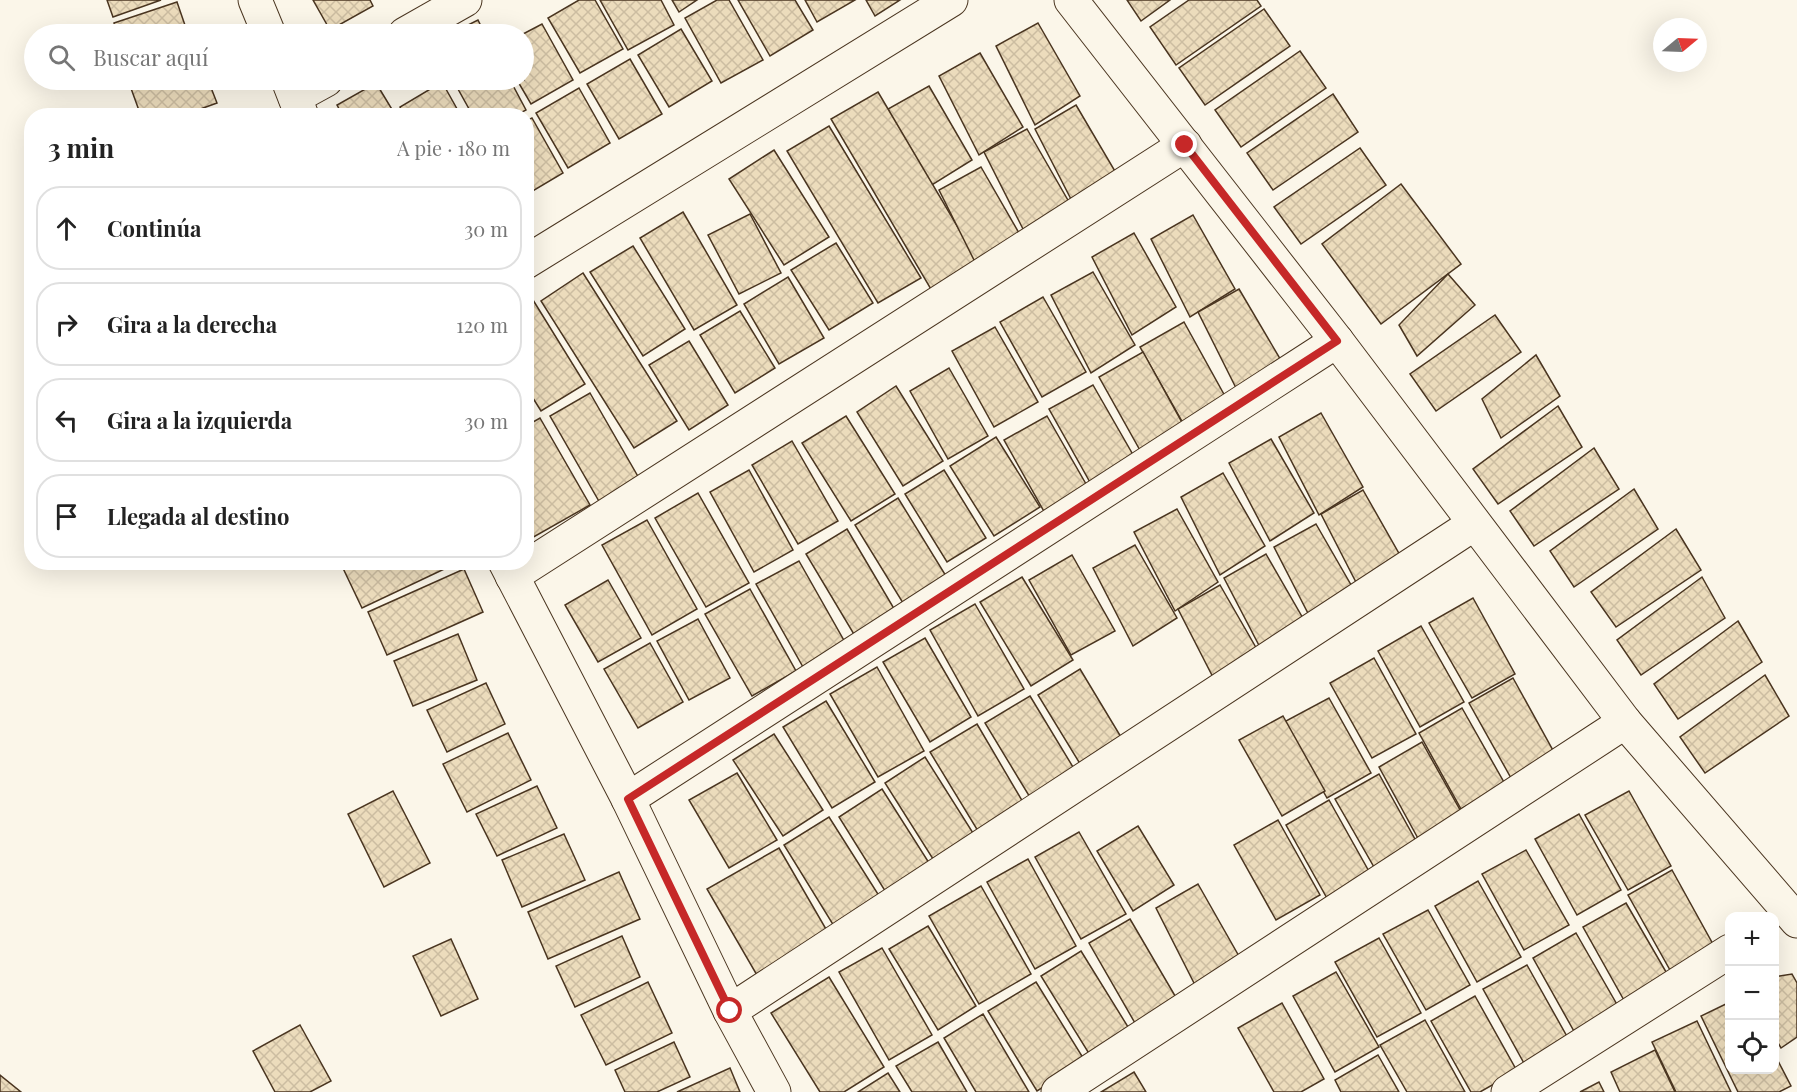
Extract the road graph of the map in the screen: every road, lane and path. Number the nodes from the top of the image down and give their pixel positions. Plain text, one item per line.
1 (255, 0) edge
2 (465, 0) edge
3 (951, 0) edge
4 (1071, 0) edge
5 (265, 24) edge
6 (423, 24) edge
7 (309, 90) edge
8 (295, 98) edge
9 (1185, 145) junction
10 (534, 257) edge
11 (1337, 341) junction
12 (1474, 524) junction
13 (534, 553) edge
14 (509, 570) edge
15 (1625, 722) junction
16 (628, 799) junction
17 (1787, 918) edge
18 (1725, 954) edge
19 (730, 1011) junction
20 (774, 1092) edge
21 (1058, 1092) edge
22 (1508, 1092) edge

1 - 5 street
2 - 6 street
3 - 10 street
4 - 9 street
7 - 8 street
9 - 11 street
9 - 13 street
11 - 12 street
11 - 16 street
12 - 15 street
12 - 19 street
14 - 16 street
15 - 17 street
15 - 21 street
16 - 19 street
18 - 22 street
19 - 20 street

